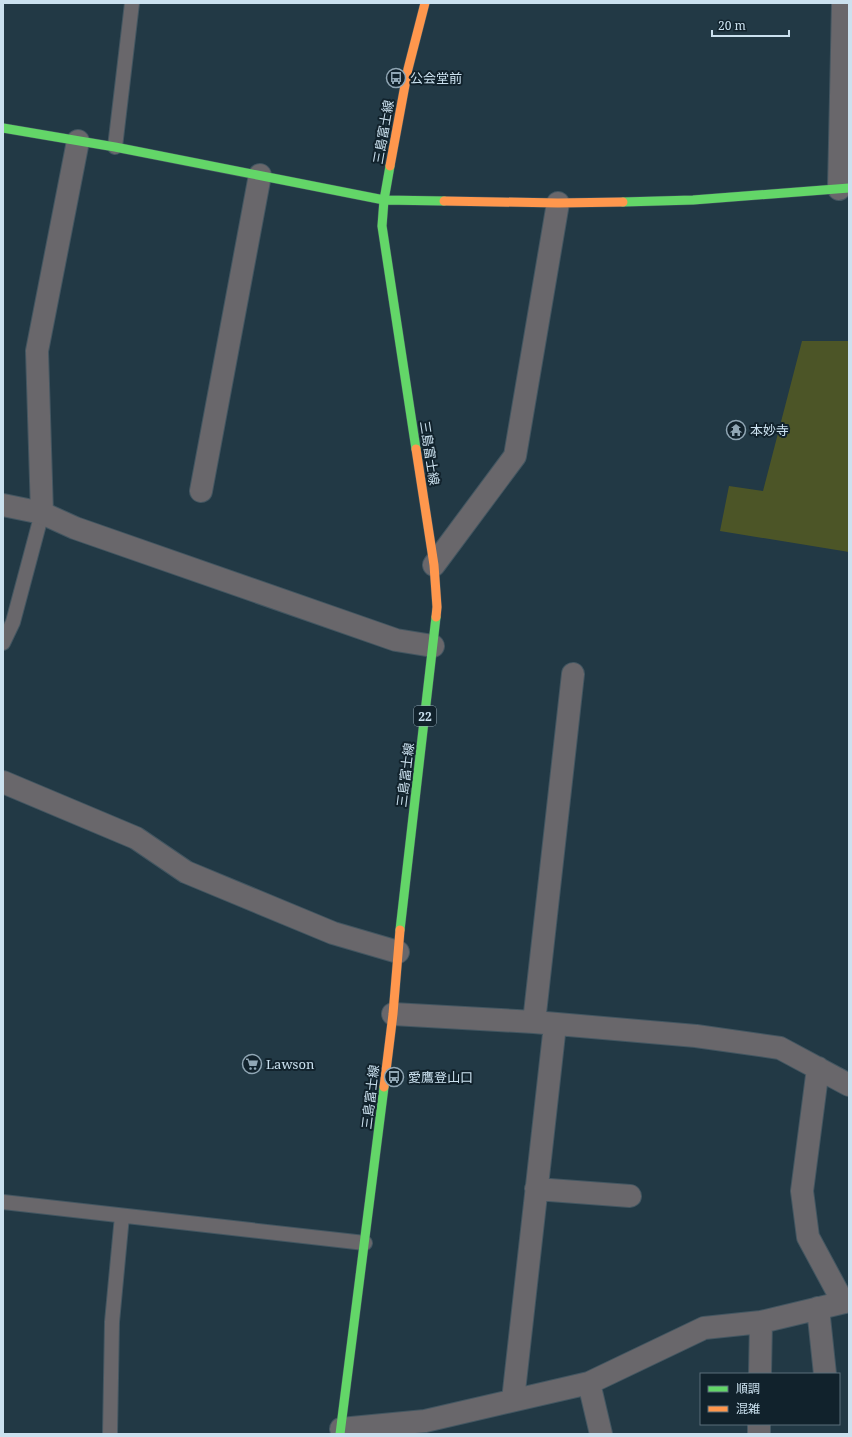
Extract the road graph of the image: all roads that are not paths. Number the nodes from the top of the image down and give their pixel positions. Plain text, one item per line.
1 (132, 3) edge
2 (425, 3) edge
3 (845, 5) edge
4 (3, 128) edge
5 (78, 141) junction
6 (115, 147) junction
7 (260, 174) junction
8 (844, 189) edge
9 (384, 200) junction
10 (558, 203) junction
11 (201, 491) dead end
12 (3, 505) edge
13 (42, 513) junction
14 (434, 565) junction
15 (3, 644) edge
16 (433, 646) junction
17 (573, 674) dead end
18 (3, 782) edge
19 (398, 952) junction
20 (393, 1014) junction
21 (544, 1023) junction
22 (818, 1068) junction
23 (849, 1085) edge
24 (536, 1189) junction
25 (630, 1196) dead end
26 (3, 1202) edge
27 (122, 1216) junction
28 (365, 1243) junction
29 (846, 1302) edge
30 (818, 1308) junction
31 (760, 1322) junction
32 (760, 1373) edge
33 (825, 1373) edge
34 (589, 1384) junction
35 (513, 1400) junction
36 (340, 1432) edge
37 (110, 1434) edge
38 (601, 1434) edge

1 - 6 lane
2 - 9 main road, 三島富士線 / 22
3 - 8 street
4 - 5 main road
5 - 6 main road
5 - 13 street
6 - 7 main road
7 - 9 main road
7 - 11 street
8 - 10 main road
9 - 10 main road
9 - 14 main road, 三島富士線 / 22
10 - 14 street
12 - 13 street
13 - 15 lane
13 - 16 street
14 - 16 main road, 三島富士線 / 22
16 - 19 main road, 三島富士線 / 22
17 - 21 street
18 - 19 street
19 - 20 main road, 三島富士線 / 22
20 - 21 street
20 - 28 main road, 三島富士線 / 22
21 - 22 street
21 - 24 street
22 - 23 street
22 - 29 street
24 - 25 street
24 - 35 street
26 - 27 lane
27 - 28 lane
27 - 37 lane
28 - 36 main road, 三島富士線 / 22
29 - 30 street
30 - 31 street
30 - 33 street
31 - 32 street
31 - 34 street
34 - 35 street
34 - 38 street
35 - 36 street

